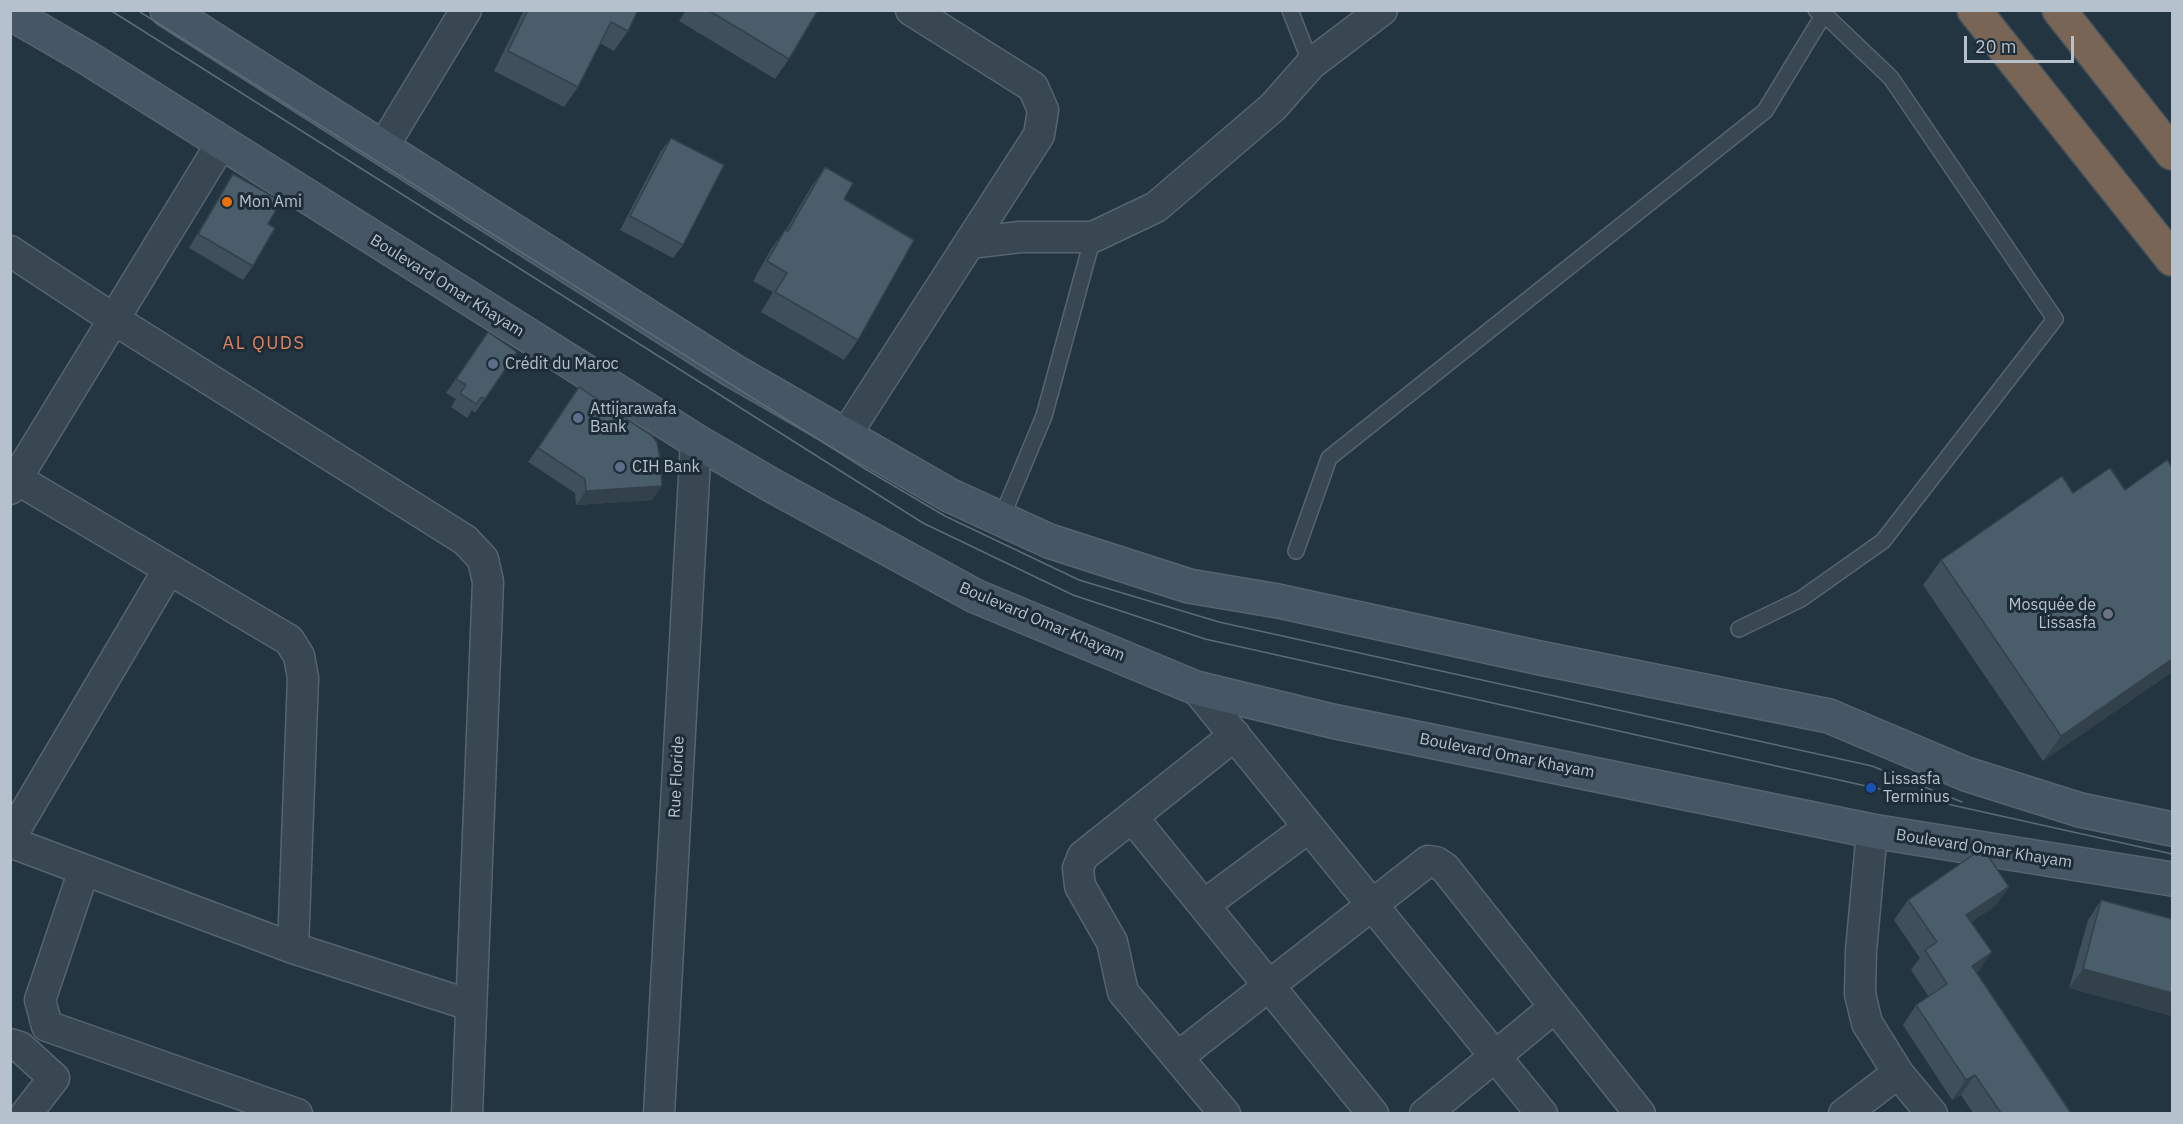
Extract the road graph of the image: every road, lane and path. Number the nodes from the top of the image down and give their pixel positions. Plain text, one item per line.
1 (167, 10) edge
2 (466, 10) edge
3 (911, 10) edge
4 (1290, 10) edge
5 (1382, 10) edge
6 (1974, 10) edge
7 (2060, 10) edge
8 (1820, 12) edge
9 (10, 13) edge
10 (1311, 64) junction
11 (221, 144) junction
12 (383, 147) junction
13 (2172, 153) edge
14 (1093, 237) junction
15 (970, 243) junction
16 (10, 251) edge
17 (2172, 259) edge
18 (115, 320) junction
19 (845, 436) junction
20 (696, 441) junction
21 (13, 481) edge
22 (1001, 519) junction
23 (1296, 551) dead end
24 (169, 569) junction
25 (1739, 629) dead end
26 (1196, 688) junction
27 (1234, 735) junction
28 (1132, 817) junction
29 (1309, 827) junction
30 (2172, 829) edge
31 (1872, 831) junction
32 (10, 840) edge
33 (84, 870) junction
34 (2172, 879) edge
35 (1204, 905) junction
36 (1373, 905) junction
37 (294, 948) junction
38 (1270, 985) junction
39 (470, 1005) junction
40 (1555, 1007) junction
41 (10, 1044) edge
42 (1495, 1056) junction
43 (1178, 1057) junction
44 (1898, 1073) junction
45 (26, 1113) edge
46 (297, 1113) edge
47 (467, 1113) edge
48 (659, 1113) edge
49 (1225, 1113) edge
50 (1373, 1113) edge
51 (1425, 1113) edge
52 (1542, 1113) edge
53 (1640, 1113) edge
54 (1844, 1113) edge
55 (1932, 1113) edge

1 - 12 street
2 - 12 street
3 - 15 street
4 - 10 lane
5 - 10 street
6 - 17 highway
7 - 13 highway
8 - 23 lane
8 - 25 lane
9 - 11 street, Boulevard Omar Khayam
10 - 14 street
11 - 18 street
11 - 20 street, Boulevard Omar Khayam
12 - 19 street
14 - 15 street
14 - 22 lane
15 - 19 street
16 - 18 street
18 - 21 street
18 - 39 street
19 - 22 street
20 - 26 street, Boulevard Omar Khayam
20 - 48 street, Rue Floride
21 - 24 street
22 - 30 street
24 - 32 street
24 - 37 street
26 - 27 street
26 - 31 street, Boulevard Omar Khayam
27 - 28 street
27 - 29 street
28 - 35 street
28 - 43 street
29 - 35 street
29 - 36 street
31 - 34 street, Boulevard Omar Khayam
31 - 44 street
32 - 33 street
33 - 37 street
33 - 46 street
35 - 38 street
36 - 38 street
36 - 40 street
36 - 42 street
37 - 39 street
38 - 43 street
38 - 50 street
39 - 47 street
40 - 42 street
40 - 53 street
41 - 45 street
42 - 51 street
42 - 52 street
43 - 49 street
44 - 54 street
44 - 55 street

